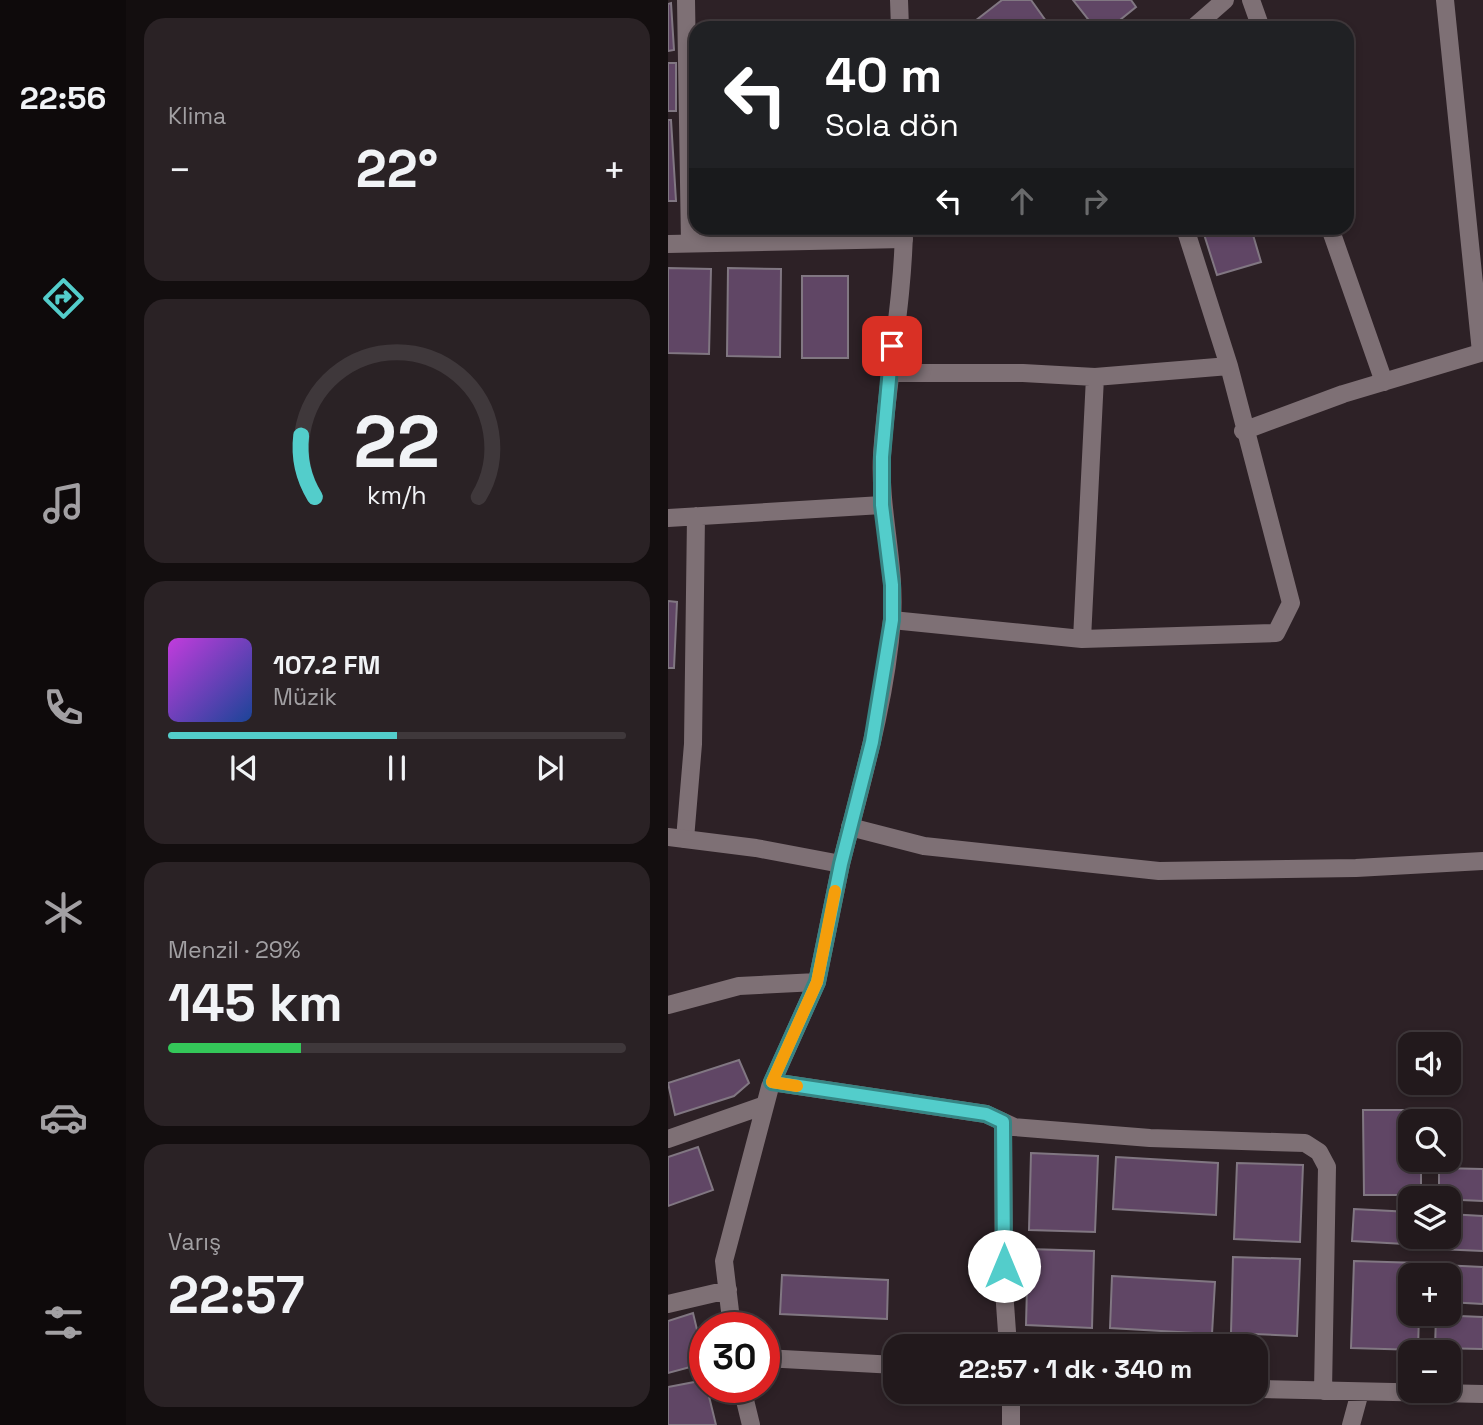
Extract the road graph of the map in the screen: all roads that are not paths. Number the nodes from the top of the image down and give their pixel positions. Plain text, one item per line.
1 (686, 0) edge
2 (898, 0) edge
3 (1225, 0) edge
4 (1251, 0) edge
5 (1445, 0) edge
6 (900, 21) edge
7 (1202, 21) edge
8 (1258, 21) edge
9 (689, 182) edge
10 (690, 235) edge
11 (861, 235) edge
12 (904, 235) edge
13 (1187, 235) edge
14 (1332, 235) edge
15 (690, 243) junction
16 (668, 244) edge
17 (1482, 352) edge
18 (1229, 366) junction
19 (890, 373) junction
20 (1095, 377) junction
21 (1384, 382) junction
22 (1243, 431) junction
23 (882, 505) junction
24 (696, 516) junction
25 (668, 519) edge
26 (892, 620) junction
27 (1082, 639) junction
28 (850, 827) junction
29 (677, 838) edge
30 (1482, 861) edge
31 (841, 864) junction
32 (817, 982) junction
33 (668, 1005) edge
34 (772, 1082) junction
35 (765, 1105) junction
36 (1003, 1122) junction
37 (668, 1139) edge
38 (728, 1290) junction
39 (668, 1304) edge
40 (730, 1312) edge
41 (1008, 1334) edge
42 (780, 1359) edge
43 (883, 1364) edge
44 (1268, 1389) edge
45 (1323, 1391) junction
46 (1360, 1392) junction
47 (1482, 1394) edge
48 (746, 1403) edge
49 (1011, 1404) edge
50 (751, 1425) edge
51 (1011, 1425) edge
52 (1351, 1425) edge

1 - 9 street
2 - 6 street
3 - 7 street
4 - 8 street
5 - 17 street
10 - 15 street
11 - 15 street
12 - 19 street
13 - 18 street
14 - 21 street
15 - 16 street
17 - 21 street
18 - 20 street
18 - 22 street
19 - 20 street
19 - 23 street
20 - 27 street
21 - 22 street
22 - 27 street
23 - 24 street
23 - 26 street
24 - 25 street
24 - 29 street
26 - 27 street
26 - 28 street
28 - 30 street
28 - 31 street
29 - 31 street
31 - 32 street
32 - 33 street
32 - 34 street
34 - 35 street
34 - 36 street
35 - 37 street
35 - 38 street
36 - 41 street
36 - 45 street
38 - 39 street
38 - 40 street
42 - 43 street
44 - 45 street
45 - 46 street
46 - 47 street
46 - 52 street
48 - 50 street
49 - 51 street

